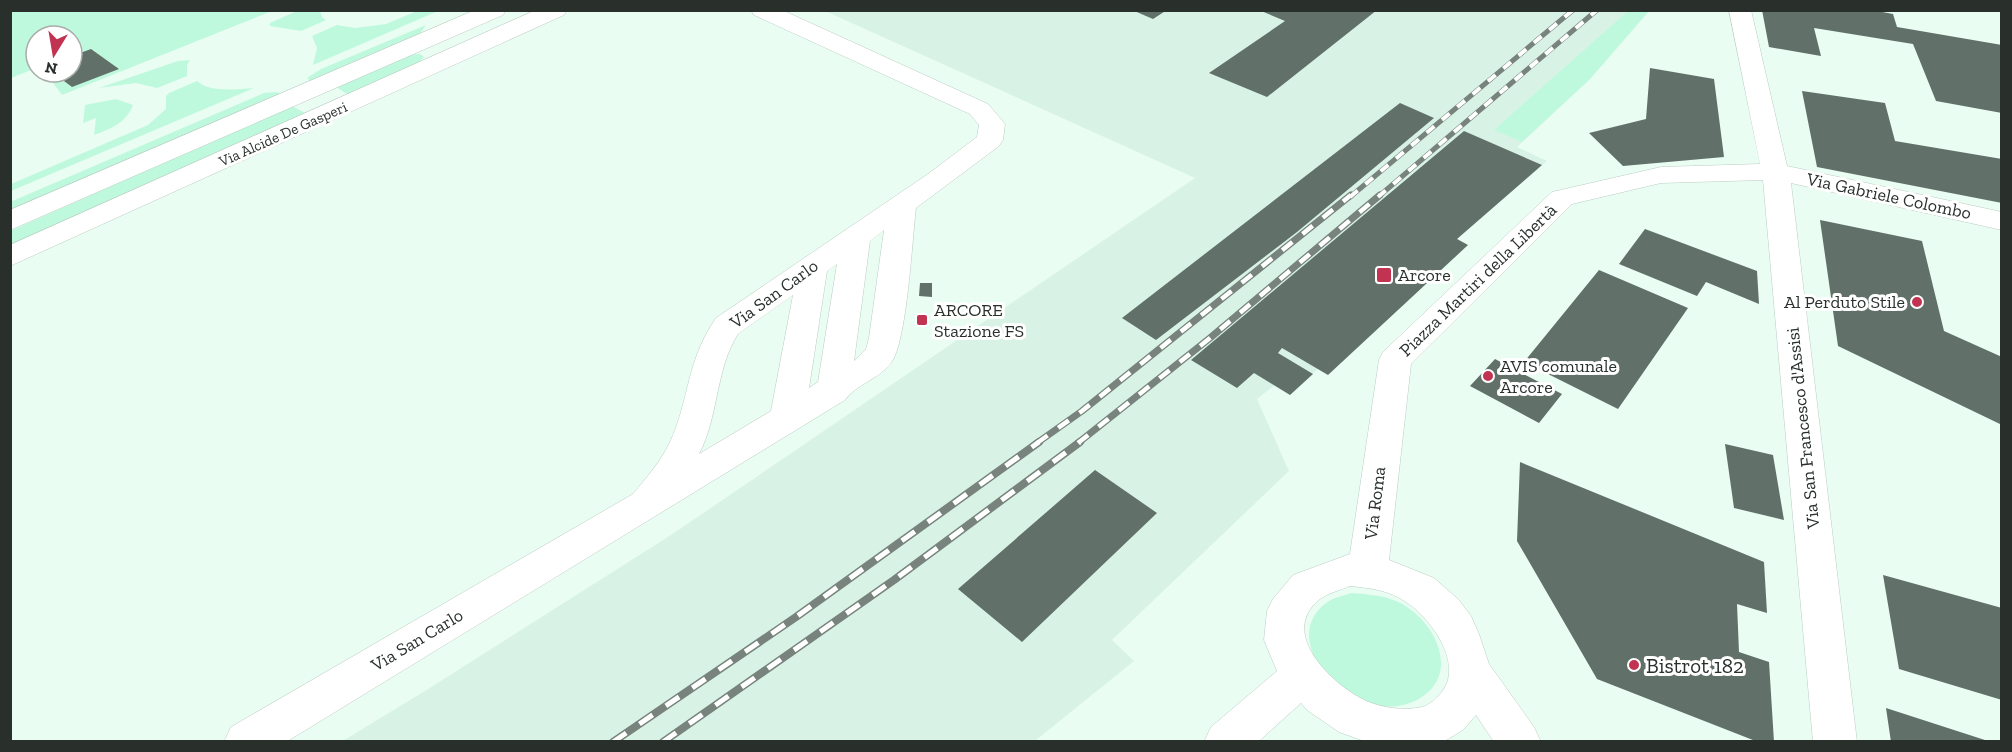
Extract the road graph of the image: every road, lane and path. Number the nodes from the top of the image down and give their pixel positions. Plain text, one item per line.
1 (495, 10) edge
2 (556, 10) edge
3 (762, 10) edge
4 (1740, 10) edge
5 (1776, 172) junction
6 (902, 205) junction
7 (10, 221) edge
8 (2001, 221) edge
9 (856, 236) junction
10 (10, 257) edge
11 (813, 266) junction
12 (832, 391) junction
13 (787, 416) junction
14 (1383, 434) joint
15 (646, 504) junction
16 (1371, 572) junction
17 (1470, 671) junction
18 (1299, 679) junction
19 (1402, 737) edge
20 (246, 741) edge
21 (1226, 741) edge
22 (1519, 741) edge
23 (1836, 741) edge

1 - 7 street, Via Alcide De Gasperi
2 - 10 street, Via Alcide De Gasperi
3 - 6 street, Via San Carlo
4 - 5 street, Via San Francesco d'Assisi
5 - 8 street, Via Gabriele Colombo
5 - 14 street, Piazza Martiri della Libertà
5 - 23 street, Via San Francesco d'Assisi
6 - 9 street, Via San Carlo
6 - 12 street
9 - 11 street, Via San Carlo
9 - 12 street
11 - 13 street
11 - 15 street, Via San Carlo
12 - 13 street
13 - 15 street
14 - 16 street, Via Roma
15 - 20 street, Via San Carlo
16 - 17 street
16 - 18 street
17 - 19 street
17 - 22 street
18 - 19 street
18 - 21 street

